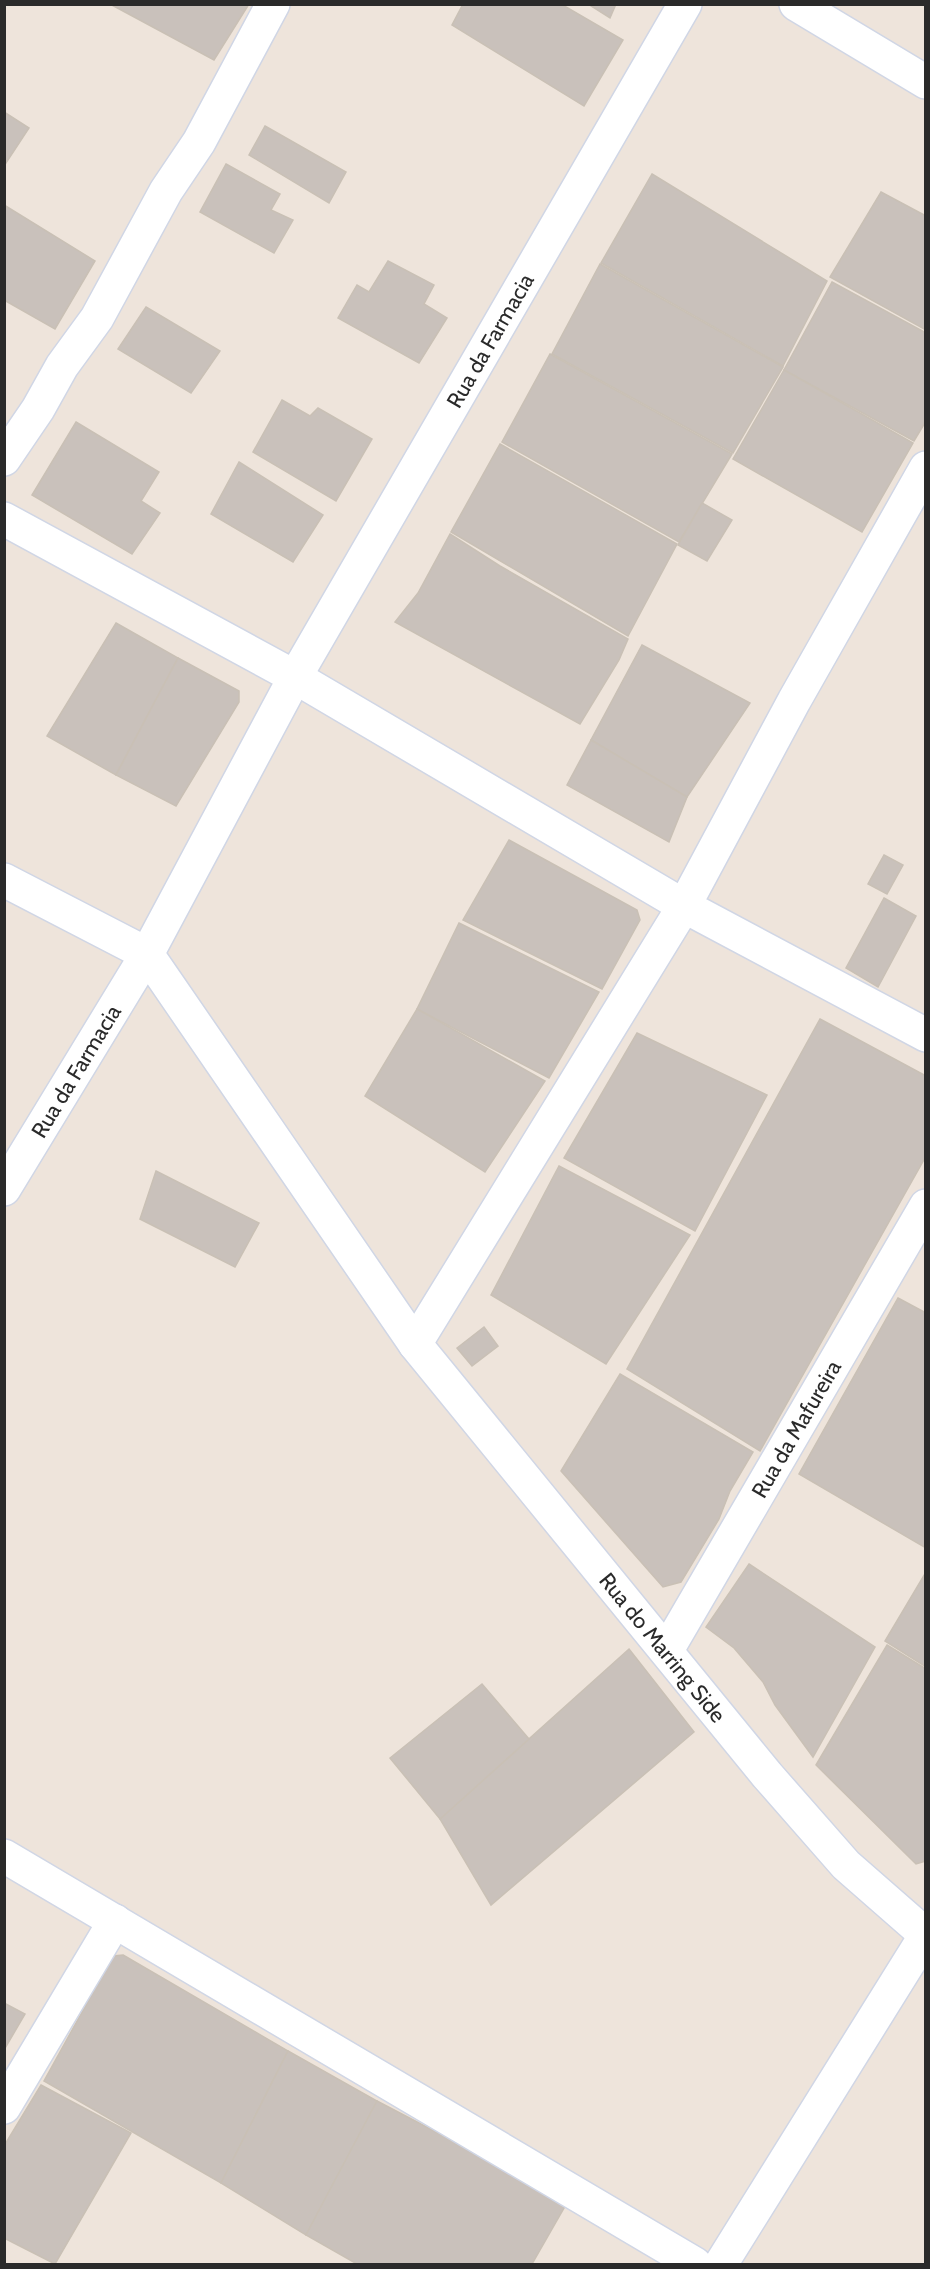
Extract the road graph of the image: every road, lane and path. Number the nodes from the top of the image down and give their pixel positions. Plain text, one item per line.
1 (273, 4) edge
2 (685, 4) edge
3 (796, 4) edge
4 (926, 81) edge
5 (4, 459) edge
6 (926, 468) edge
7 (4, 519) edge
8 (295, 677) junction
9 (4, 880) edge
10 (684, 906) junction
11 (147, 954) junction
12 (926, 1035) edge
13 (4, 1189) edge
14 (926, 1206) edge
15 (415, 1344) junction
16 (667, 1650) junction
17 (4, 1856) edge
18 (115, 1921) junction
19 (925, 1935) edge
20 (4, 2108) edge
21 (694, 2265) edge
22 (721, 2265) edge

1 - 5 street
2 - 8 street, Rua da Farmacia
3 - 4 street
6 - 10 street
7 - 8 street
8 - 10 street
8 - 11 street, Rua da Farmacia
9 - 11 street
10 - 12 street
10 - 15 street
11 - 13 street, Rua da Farmacia
11 - 15 street, Rua do Marring Side
14 - 16 street, Rua da Mafureira
15 - 16 street, Rua do Marring Side
16 - 19 street, Rua do Marring Side
17 - 18 street
18 - 20 street
18 - 21 street
19 - 22 street

